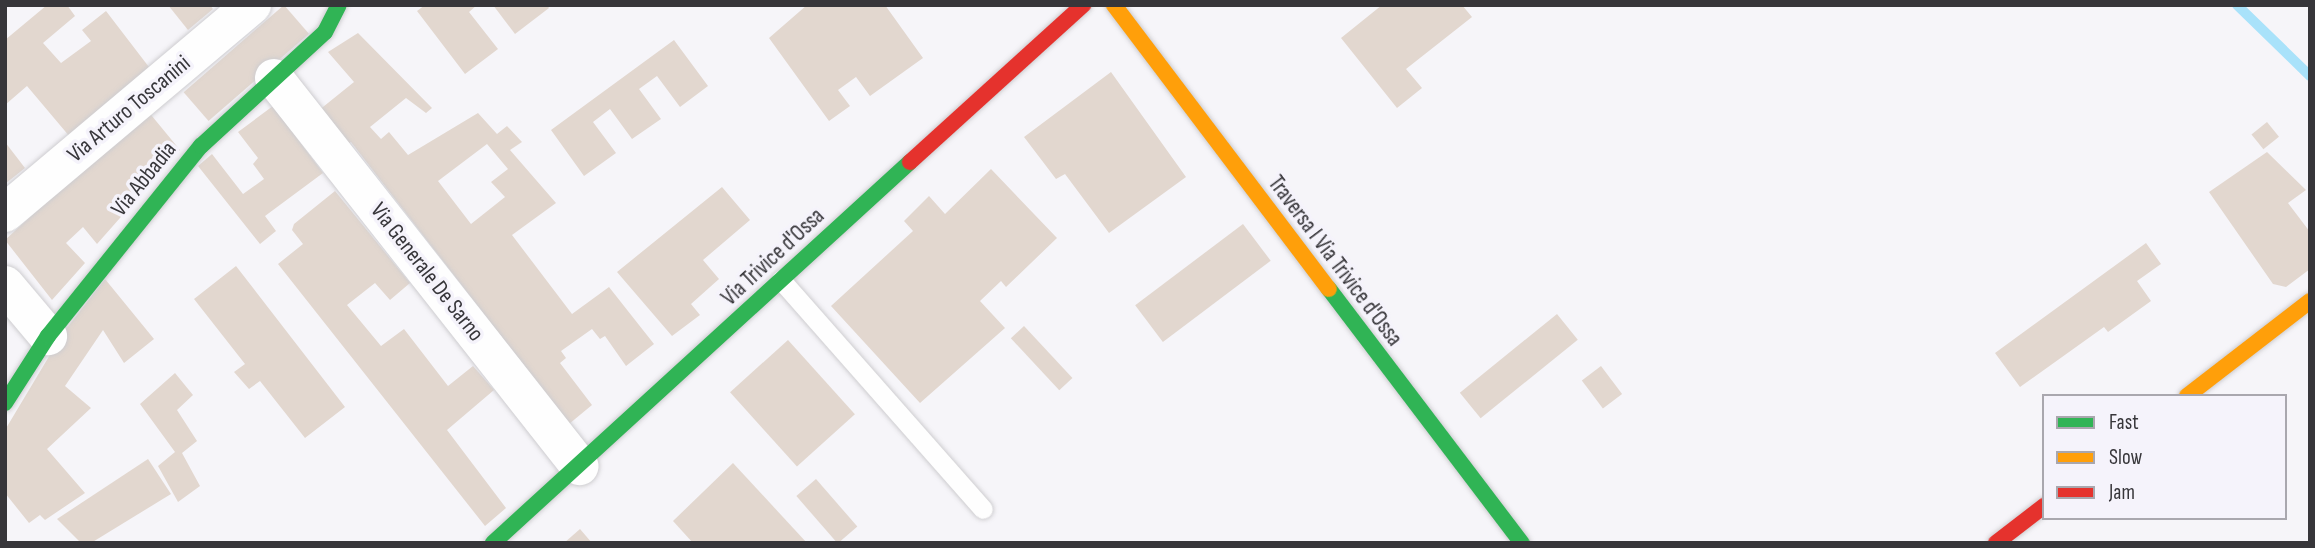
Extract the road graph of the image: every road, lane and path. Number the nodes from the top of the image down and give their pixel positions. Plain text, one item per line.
1 (252, 5) edge
2 (339, 5) edge
3 (1083, 5) edge
4 (1114, 5) edge
5 (274, 78) junction
6 (5, 213) edge
7 (781, 280) junction
8 (5, 285) edge
9 (2310, 301) edge
10 (48, 337) junction
11 (2190, 394) edge
12 (5, 402) edge
13 (579, 466) junction
14 (2042, 508) edge
15 (983, 509) dead end
16 (493, 543) edge
17 (1522, 543) edge
18 (1996, 543) edge

1 - 6 street, Via Arturo Toscanini
2 - 5 street, Via Abbadia
3 - 7 street, Via Trivice d'Ossa
4 - 17 street, Traversa I Via Trivice d'Ossa
5 - 10 street, Via Abbadia
5 - 13 street, Via Generale De Sarno
7 - 13 street, Via Trivice d'Ossa
7 - 15 lane
8 - 10 street
9 - 11 street
10 - 12 street, Via Abbadia
13 - 16 street, Via Trivice d'Ossa
14 - 18 street

